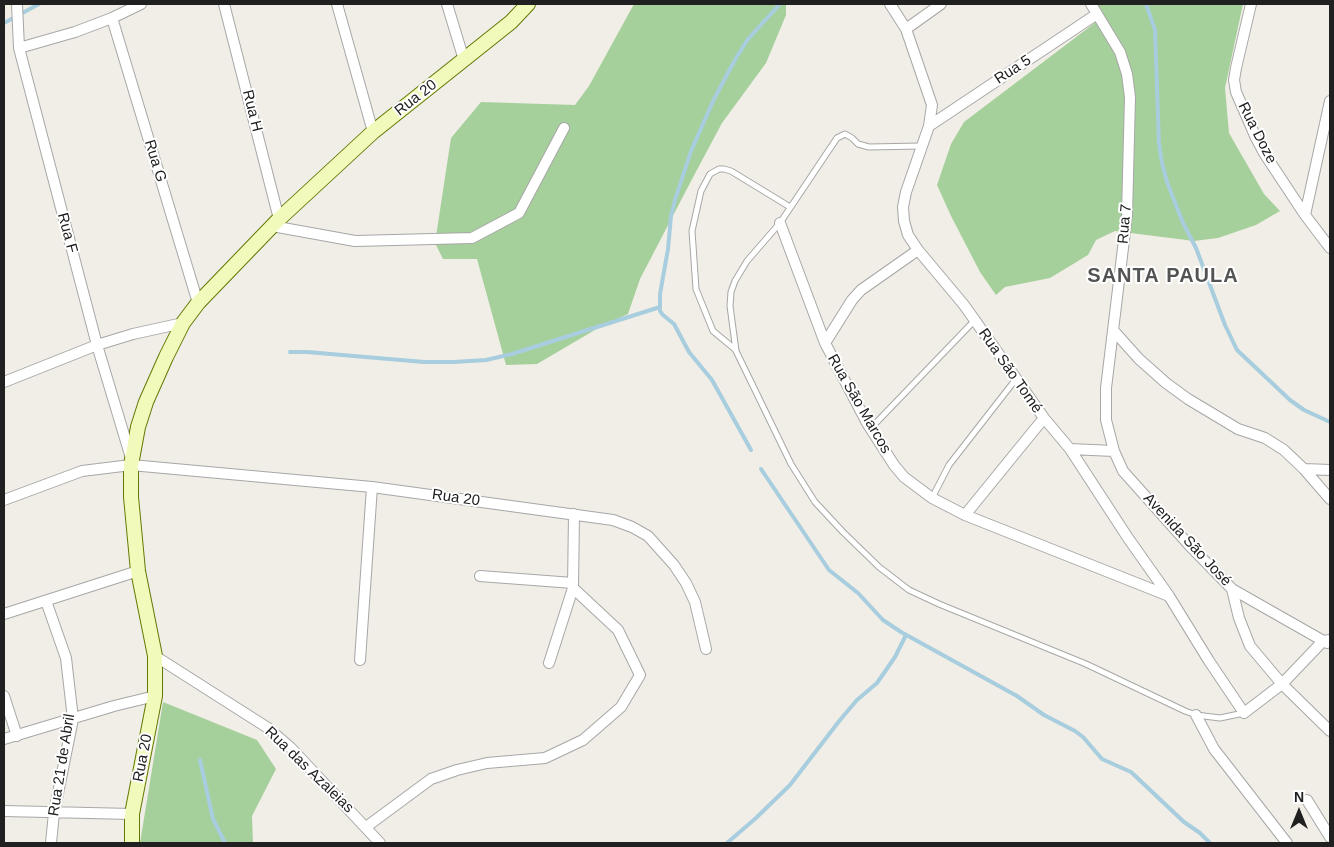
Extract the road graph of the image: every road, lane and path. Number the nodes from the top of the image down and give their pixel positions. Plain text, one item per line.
1 (17, 4) edge
2 (142, 4) edge
3 (224, 4) edge
4 (337, 4) edge
5 (447, 4) edge
6 (528, 4) edge
7 (890, 4) edge
8 (941, 4) edge
9 (1091, 4) edge
10 (1251, 4) edge
11 (1097, 14) junction
12 (112, 18) junction
13 (906, 29) junction
14 (19, 48) junction
15 (464, 60) junction
16 (1330, 101) edge
17 (928, 126) junction
18 (564, 128) dead end
19 (373, 132) junction
20 (921, 146) junction
21 (790, 207) junction
22 (1305, 215) junction
23 (276, 222) junction
24 (780, 223) junction
25 (1330, 248) edge
26 (918, 250) junction
27 (198, 303) junction
28 (975, 320) junction
29 (183, 323) junction
30 (1113, 330) junction
31 (825, 343) junction
32 (97, 346) junction
33 (736, 351) junction
34 (1016, 379) junction
35 (4, 382) edge
36 (1044, 418) junction
37 (870, 429) junction
38 (1070, 449) junction
39 (1114, 451) junction
40 (131, 462) junction
41 (1304, 469) junction
42 (1330, 470) edge
43 (372, 486) junction
44 (932, 498) junction
45 (1330, 499) edge
46 (4, 500) edge
47 (574, 514) junction
48 (965, 515) junction
49 (138, 571) junction
50 (480, 576) dead end
51 (573, 586) junction
52 (1232, 589) junction
53 (1169, 596) junction
54 (46, 601) junction
55 (4, 614) edge
56 (1328, 642) edge
57 (706, 649) dead end
58 (155, 656) junction
59 (360, 660) dead end
60 (548, 663) dead end
61 (1282, 684) junction
62 (4, 696) edge
63 (154, 696) junction
64 (1244, 714) junction
65 (1196, 715) junction
66 (73, 719) junction
67 (1330, 731) edge
68 (16, 736) junction
69 (4, 739) edge
70 (1307, 800) dead end
71 (4, 811) edge
72 (54, 813) junction
73 (132, 814) junction
74 (366, 827) junction
75 (1330, 837) edge
76 (51, 843) edge
77 (132, 843) edge
78 (380, 843) edge
79 (1287, 843) edge

1 - 14 street, Rua F
2 - 12 street
3 - 23 street, Rua H
4 - 19 street
5 - 15 street
6 - 15 street, Rua 20
7 - 13 street, Rua São Tomé
8 - 13 street
9 - 11 street, Rua 7
10 - 22 street, Rua Doze
11 - 17 street, Rua 5
11 - 30 street, Rua 7
12 - 14 street
12 - 27 street, Rua G
13 - 17 street, Rua São Tomé
14 - 32 street, Rua F
15 - 19 street, Rua 20
16 - 22 street
17 - 20 street, Rua São Tomé
18 - 23 street
19 - 23 street, Rua 20
20 - 21 lane
20 - 26 street, Rua São Tomé
21 - 24 lane
21 - 33 lane
22 - 25 street, Rua Doze
23 - 27 street, Rua 20
24 - 31 street, Rua São Marcos
24 - 33 lane
26 - 28 street, Rua São Tomé
26 - 31 street
27 - 29 street, Rua 20
28 - 34 street, Rua São Tomé
28 - 37 lane
29 - 32 street
29 - 40 street, Rua 20
30 - 39 street, Rua 7
30 - 41 street
31 - 37 street, Rua São Marcos
32 - 35 street
32 - 40 street, Rua F
33 - 65 lane
34 - 36 street, Rua São Tomé
34 - 44 lane
36 - 38 street, Rua São Tomé
36 - 48 street
37 - 44 street, Rua São Marcos
38 - 39 street
38 - 53 street, Rua São Tomé
39 - 52 street, Avenida São José
40 - 43 street, Rua 20
40 - 46 street
40 - 49 street, Rua 20
41 - 42 street
41 - 45 street
43 - 47 street, Rua 20
43 - 59 street
44 - 48 street, Rua São Marcos
47 - 51 street
47 - 57 street, Rua 20
48 - 53 street, Rua São Marcos
49 - 54 street
49 - 58 street, Rua 20
50 - 51 street
51 - 60 street
51 - 74 street
52 - 56 street
52 - 61 street, Avenida São José
53 - 64 street, Rua São Tomé
54 - 55 street
54 - 66 street, Rua 21 de Abril
56 - 61 street
58 - 63 street, Rua 20
58 - 74 street, Rua das Azaleias
61 - 64 street
61 - 67 street, Avenida São José
62 - 68 street
63 - 66 street
63 - 73 street, Rua 20
64 - 65 lane
65 - 79 street
66 - 68 street
66 - 72 street, Rua 21 de Abril
68 - 69 street
70 - 75 street
71 - 72 street
72 - 73 street
72 - 76 street, Rua 21 de Abril
73 - 77 street, Rua 20
74 - 78 street, Rua das Azaleias

